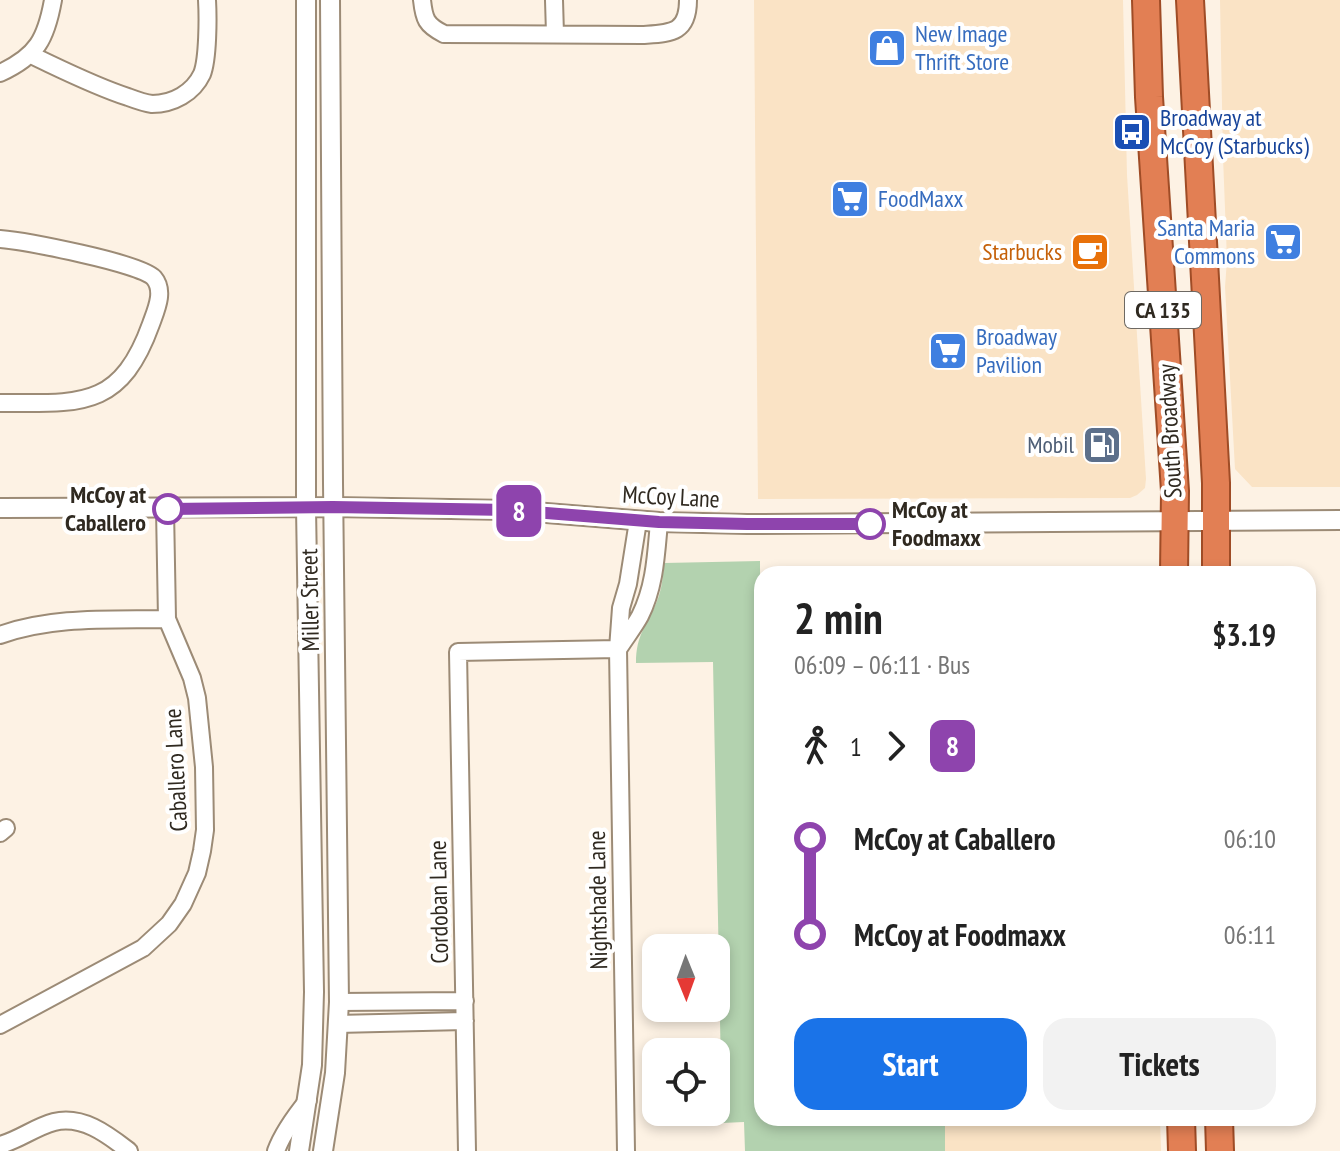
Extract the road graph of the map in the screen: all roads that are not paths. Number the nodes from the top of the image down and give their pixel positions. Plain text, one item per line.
1 (53, 0) edge
2 (207, 0) edge
3 (306, 0) edge
4 (330, 0) edge
5 (422, 0) edge
6 (554, 0) edge
7 (688, 0) edge
8 (1146, 0) edge
9 (1190, 0) edge
10 (555, 34) junction
11 (31, 55) junction
12 (0, 73) edge
13 (0, 239) edge
14 (0, 403) edge
15 (333, 507) junction
16 (0, 508) edge
17 (306, 508) junction
18 (165, 509) junction
19 (1340, 520) edge
20 (638, 521) junction
21 (659, 522) junction
22 (1174, 522) junction
23 (1216, 522) junction
24 (1174, 566) edge
25 (1216, 566) edge
26 (167, 619) junction
27 (0, 635) edge
28 (618, 649) junction
29 (465, 1001) junction
30 (339, 1002) junction
31 (465, 1021) junction
32 (337, 1024) junction
33 (0, 1025) edge
34 (308, 1100) junction
35 (1181, 1126) edge
36 (1219, 1126) edge
37 (0, 1145) edge
38 (129, 1151) edge
39 (276, 1151) edge
40 (299, 1151) edge
41 (323, 1151) edge
42 (467, 1151) edge
43 (626, 1151) edge
44 (1182, 1151) edge
45 (1220, 1151) edge

1 - 11 street
2 - 11 street
3 - 17 street, Miller Street
4 - 15 street, Miller Street
5 - 10 street
6 - 10 street
7 - 10 street
8 - 22 highway, South Broadway / CA 135
9 - 23 highway, South Broadway / CA 135
11 - 12 street
13 - 14 street
15 - 17 street, McCoy Lane
15 - 20 street, McCoy Lane
15 - 30 street, Miller Street
16 - 18 street, McCoy Lane
17 - 18 street, McCoy Lane
17 - 34 street, Miller Street
18 - 26 street, Caballero Lane
19 - 23 street, McCoy Lane
20 - 21 street, McCoy Lane
20 - 28 street, Nightshade Lane
21 - 22 street, McCoy Lane
21 - 28 street
22 - 23 street, McCoy Lane
22 - 24 highway, South Broadway / CA 135
23 - 25 highway, South Broadway / CA 135
26 - 27 street
26 - 33 street, Caballero Lane
28 - 29 street, Cordoban Lane
28 - 43 street, Nightshade Lane
29 - 30 street
29 - 31 street, Cordoban Lane
30 - 32 street, Miller Street
31 - 32 street
31 - 42 street, Cordoban Lane
32 - 41 street, Miller Street
34 - 39 street, Miller Street
34 - 40 street, Miller Street
35 - 44 highway
36 - 45 highway
37 - 38 street

